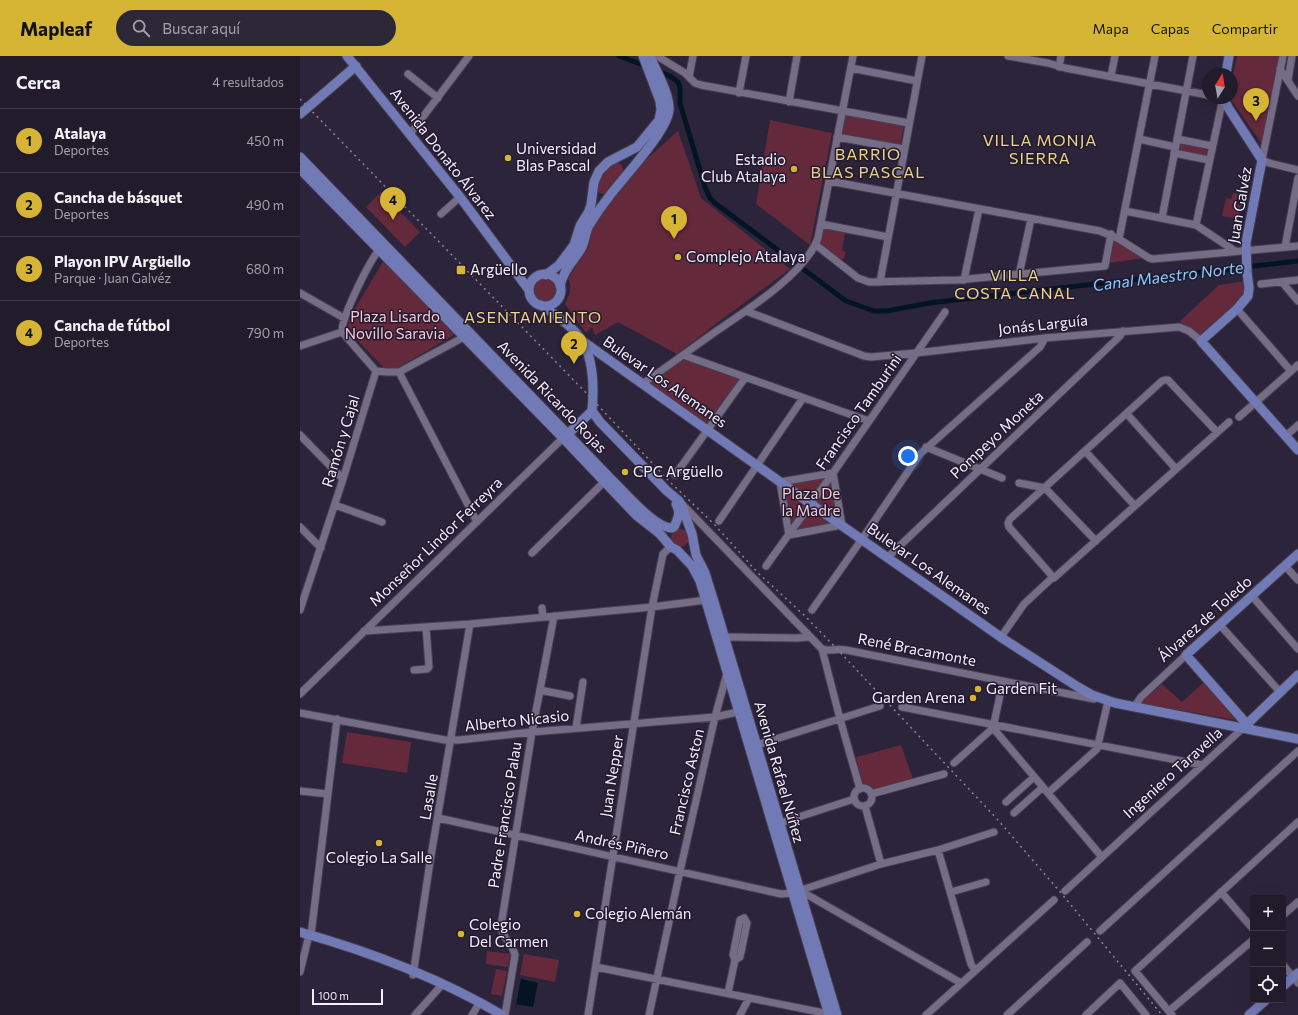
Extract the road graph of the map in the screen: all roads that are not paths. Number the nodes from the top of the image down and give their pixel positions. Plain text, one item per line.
1 (469, 56) edge
2 (693, 56) edge
3 (746, 56) edge
4 (797, 56) edge
5 (853, 56) edge
6 (922, 56) edge
7 (1008, 56) edge
8 (1061, 56) edge
9 (1115, 56) edge
10 (1155, 56) edge
11 (1194, 56) edge
12 (1229, 56) edge
13 (1283, 56) edge
14 (1292, 56) edge
15 (650, 58) edge
16 (352, 60) edge
17 (1059, 67) junction
18 (850, 68) junction
19 (1227, 68) edge
20 (1280, 69) junction
21 (408, 74) dead end
22 (1111, 76) junction
23 (689, 77) junction
24 (656, 78) junction
25 (1288, 80) junction
26 (917, 81) junction
27 (1150, 84) junction
28 (1187, 91) junction
29 (739, 93) junction
30 (1202, 94) edge
31 (1298, 96) edge
32 (438, 98) junction
33 (788, 102) junction
34 (1222, 104) edge
35 (1226, 104) edge
36 (842, 111) junction
37 (300, 113) edge
38 (909, 123) junction
39 (410, 134) junction
40 (837, 137) junction
41 (1139, 140) junction
42 (1176, 146) junction
43 (1212, 146) junction
44 (904, 150) junction
45 (300, 157) edge
46 (612, 160) junction
47 (1210, 160) junction
48 (1262, 160) junction
49 (300, 169) edge
50 (630, 170) junction
51 (1298, 170) edge
52 (1298, 178) edge
53 (829, 181) junction
54 (594, 188) junction
55 (896, 193) junction
56 (611, 194) junction
57 (460, 197) junction
58 (979, 209) junction
59 (1124, 211) junction
60 (441, 214) dead end
61 (1162, 218) junction
62 (1031, 219) junction
63 (821, 224) junction
64 (1196, 225) junction
65 (1111, 234) junction
66 (888, 237) junction
67 (1119, 239) junction
68 (816, 245) junction
69 (1285, 246) junction
70 (1298, 246) edge
71 (382, 247) junction
72 (1235, 251) junction
73 (1245, 255) junction
74 (515, 270) junction
75 (542, 275) junction
76 (1019, 275) junction
77 (964, 280) junction
78 (1298, 280) edge
79 (880, 282) junction
80 (1282, 282) junction
81 (1261, 284) dead end
82 (560, 286) junction
83 (530, 290) junction
84 (300, 293) edge
85 (558, 299) junction
86 (1298, 301) edge
87 (541, 305) junction
88 (1236, 309) junction
89 (746, 311) junction
90 (945, 312) dead end
91 (344, 318) junction
92 (563, 321) junction
93 (1123, 331) junction
94 (342, 332) junction
95 (464, 337) junction
96 (1045, 338) junction
97 (581, 340) junction
98 (1200, 340) junction
99 (300, 346) edge
100 (488, 351) junction
101 (916, 354) junction
102 (603, 355) junction
103 (683, 355) junction
104 (589, 361) junction
105 (1298, 365) edge
106 (376, 371) junction
107 (1291, 371) junction
108 (398, 372) junction
109 (745, 378) junction
110 (642, 384) junction
111 (803, 398) junction
112 (1256, 402) junction
113 (592, 411) junction
114 (1127, 414) junction
115 (1239, 417) dead end
116 (583, 420) junction
117 (869, 421) junction
118 (600, 422) junction
119 (1229, 422) dead end
120 (1298, 425) edge
121 (708, 430) junction
122 (1217, 432) junction
123 (300, 435) edge
124 (566, 436) junction
125 (1286, 436) junction
126 (926, 447) junction
127 (1298, 450) edge
128 (1086, 452) junction
129 (758, 465) junction
130 (980, 469) junction
131 (1176, 469) junction
132 (833, 473) junction
133 (676, 475) dead end
134 (343, 478) junction
135 (1002, 478) dead end
136 (604, 482) junction
137 (780, 482) junction
138 (1019, 483) dead end
139 (1045, 488) junction
140 (667, 492) junction
141 (679, 501) junction
142 (811, 504) junction
143 (335, 505) junction
144 (1135, 506) junction
145 (719, 521) dead end
146 (382, 522) dead end
147 (477, 522) junction
148 (842, 525) junction
149 (673, 527) junction
150 (300, 528) edge
151 (707, 531) junction
152 (789, 535) junction
153 (692, 536) junction
154 (862, 539) junction
155 (1096, 541) junction
156 (673, 547) junction
157 (321, 548) junction
158 (532, 553) dead end
159 (1298, 554) edge
160 (888, 557) junction
161 (766, 566) dead end
162 (1285, 566) junction
163 (1054, 578) junction
164 (1298, 580) edge
165 (1252, 596) junction
166 (706, 600) junction
167 (652, 607) junction
168 (542, 608) dead end
169 (300, 610) edge
170 (812, 610) dead end
171 (554, 616) junction
172 (543, 617) junction
173 (470, 624) junction
174 (1220, 625) junction
175 (426, 627) junction
176 (364, 631) junction
177 (724, 636) junction
178 (809, 637) junction
179 (1003, 639) junction
180 (822, 649) junction
181 (1298, 649) edge
182 (1186, 655) junction
183 (414, 670) dead end
184 (726, 673) junction
185 (1298, 675) edge
186 (1003, 680) junction
187 (583, 682) dead end
188 (540, 690) junction
189 (1280, 692) junction
190 (300, 694) edge
191 (570, 696) dead end
192 (1108, 701) junction
193 (735, 702) junction
194 (880, 706) dead end
195 (902, 707) dead end
196 (1134, 707) junction
197 (738, 712) junction
198 (300, 713) edge
199 (715, 717) junction
200 (337, 719) junction
201 (840, 719) junction
202 (634, 723) junction
203 (994, 726) junction
204 (576, 728) junction
205 (1247, 728) junction
206 (532, 732) junction
207 (1298, 739) edge
208 (452, 740) junction
209 (757, 745) junction
210 (1099, 746) junction
211 (1298, 751) edge
212 (954, 763) dead end
213 (1202, 765) junction
214 (944, 774) dead end
215 (1034, 777) junction
216 (860, 789) junction
217 (1045, 790) junction
218 (300, 791) edge
219 (328, 794) junction
220 (871, 794) junction
221 (854, 799) junction
222 (1006, 802) dead end
223 (865, 806) junction
224 (1014, 813) dead end
225 (438, 818) junction
226 (1298, 822) edge
227 (780, 823) junction
228 (994, 832) dead end
229 (515, 836) junction
230 (938, 850) junction
231 (612, 856) junction
232 (1102, 857) junction
233 (881, 864) junction
234 (680, 871) junction
235 (986, 882) dead end
236 (796, 891) junction
237 (1065, 891) dead end
238 (951, 892) junction
239 (1221, 892) junction
240 (1054, 900) dead end
241 (1298, 902) edge
242 (1286, 912) edge
243 (1250, 926) edge
244 (1100, 931) dead end
245 (300, 932) edge
246 (307, 937) edge
247 (1088, 942) dead end
248 (1250, 943) edge
249 (735, 960) junction
250 (596, 967) junction
251 (1285, 967) edge
252 (975, 971) junction
253 (300, 972) edge
254 (414, 972) junction
255 (1296, 978) edge
256 (657, 979) junction
257 (961, 983) junction
258 (1286, 984) edge
259 (440, 987) junction
260 (728, 993) junction
261 (749, 998) junction
262 (1263, 1003) edge
263 (478, 1004) junction
264 (1171, 1013) edge
265 (416, 1015) edge
266 (472, 1015) edge
267 (492, 1015) edge
268 (502, 1015) edge
269 (505, 1015) edge
270 (588, 1015) edge
271 (649, 1015) edge
272 (740, 1015) edge
273 (829, 1015) edge
274 (837, 1015) edge
275 (926, 1015) edge
276 (1007, 1015) edge
277 (1086, 1015) edge
278 (1146, 1015) edge
279 (1249, 1015) edge

1 - 32 street
2 - 23 street
3 - 29 street
4 - 33 street
5 - 18 street
6 - 26 street
7 - 17 street
8 - 17 street
9 - 22 street
10 - 27 street
11 - 28 street
12 - 19 main road
13 - 20 street, Juan Galvéz
14 - 25 street
15 - 23 street
15 - 24 main road
16 - 37 main road
16 - 39 main road, Avenida Donato Álvarez
17 - 22 street
18 - 26 street
18 - 36 street
20 - 25 street
20 - 48 street, Juan Galvéz
21 - 32 street
22 - 27 street
23 - 29 street
24 - 46 main road
24 - 50 main road
25 - 31 street
26 - 38 street
27 - 28 street
27 - 41 street
28 - 30 street
28 - 42 street
29 - 33 street
32 - 39 street
33 - 36 street
34 - 43 street
35 - 48 main road
36 - 38 street
36 - 40 street
38 - 44 street
39 - 57 main road, Avenida Donato Álvarez
40 - 44 street
40 - 53 street
41 - 42 street
41 - 59 street
42 - 43 street
42 - 47 street
42 - 61 street
43 - 47 street
44 - 55 street
45 - 71 main road, Avenida Ricardo Rojas
46 - 50 main road
46 - 54 main road
47 - 64 street
48 - 51 street
48 - 73 main road, Juan Galvéz
49 - 71 main road, Avenida Ricardo Rojas
50 - 56 main road
52 - 69 street
53 - 55 street
53 - 63 street
54 - 56 main road
54 - 75 main road
55 - 58 street
55 - 66 street
56 - 82 main road
57 - 60 street
57 - 74 main road, Avenida Donato Álvarez
58 - 62 street
58 - 77 street
59 - 61 street
59 - 67 street
61 - 64 street
62 - 65 street
62 - 76 street
63 - 66 street
63 - 68 street
64 - 72 street
65 - 67 street
65 - 76 street
66 - 79 street
67 - 72 street
68 - 79 street
68 - 89 street
69 - 70 street
69 - 73 street
71 - 91 street
71 - 95 main road, Avenida Ricardo Rojas
71 - 100 main road, Avenida Ricardo Rojas
72 - 73 street
73 - 88 main road, Juan Galvéz
74 - 75 main road
74 - 83 main road, Avenida Donato Álvarez
75 - 82 main road
75 - 83 main road
76 - 77 street
77 - 79 street
78 - 80 street
80 - 81 street
80 - 86 street
82 - 85 main road
83 - 87 main road
84 - 91 street
85 - 87 main road
85 - 92 main road
87 - 92 main road
88 - 98 main road, Juan Galvéz
88 - 107 street
89 - 101 street, Jonás Larguía
89 - 103 street
90 - 101 street, Francisco Tamburini
91 - 94 street
92 - 97 main road
93 - 96 street, Jonás Larguía
93 - 98 street, Jonás Larguía
93 - 130 street, Pompeyo Moneta
94 - 99 street
94 - 106 street
95 - 100 main road
95 - 108 street
95 - 124 main road, Avenida Ricardo Rojas
96 - 101 street, Jonás Larguía
96 - 126 street
97 - 102 main road, Bulevar Los Alemanes
97 - 104 main road
98 - 112 main road, Jonás Larguía
100 - 124 main road, Avenida Ricardo Rojas
101 - 117 street, Francisco Tamburini
102 - 104 main road
102 - 110 main road, Bulevar Los Alemanes
103 - 109 street
103 - 110 street
104 - 113 main road
105 - 107 street
106 - 108 street
106 - 134 street, Ramón y Cajal
107 - 112 street
108 - 147 street
109 - 111 street
109 - 121 street
110 - 121 main road, Bulevar Los Alemanes
111 - 117 street
111 - 129 street
112 - 115 street
112 - 125 main road, Jonás Larguía
113 - 116 main road, Monseñor Lindor Ferreyra
113 - 118 main road
114 - 122 street
114 - 128 street
114 - 131 street
116 - 118 main road
116 - 124 main road, Monseñor Lindor Ferreyra
117 - 132 street, Francisco Tamburini
118 - 140 main road
119 - 122 street
120 - 125 street
121 - 129 main road, Bulevar Los Alemanes
121 - 133 street
122 - 131 street
123 - 134 street
124 - 136 main road, Avenida Ricardo Rojas
124 - 147 street, Monseñor Lindor Ferreyra
124 - 149 main road, Avenida Ricardo Rojas
125 - 127 main road, Jonás Larguía
126 - 130 street
126 - 154 street
128 - 139 street
128 - 144 street
129 - 137 main road, Bulevar Los Alemanes
129 - 145 street
130 - 135 street
130 - 160 street, Pompeyo Moneta
131 - 144 street
132 - 137 street
132 - 142 street, Francisco Tamburini
132 - 148 street
134 - 143 street, Ramón y Cajal
136 - 156 main road, Avenida Ricardo Rojas
136 - 158 street
137 - 142 main road, Bulevar Los Alemanes
137 - 152 street
138 - 139 street
139 - 155 street
139 - 163 street
140 - 141 main road
140 - 149 main road
141 - 151 street
141 - 153 main road, Avenida Rafael Núñez
142 - 148 main road, Bulevar Los Alemanes
142 - 152 street, Francisco Tamburini
143 - 146 street
143 - 157 street, Ramón y Cajal
144 - 155 street
147 - 176 street, Monseñor Lindor Ferreyra
148 - 152 street
148 - 154 main road, Bulevar Los Alemanes
149 - 153 main road
149 - 156 main road
150 - 157 street
151 - 153 street
151 - 178 street
152 - 161 street, Francisco Tamburini
153 - 156 main road
153 - 177 main road, Avenida Rafael Núñez
154 - 160 main road, Bulevar Los Alemanes
154 - 170 street
155 - 163 street
156 - 166 main road, Avenida Rafael Núñez
156 - 167 street, Juan Nepper
157 - 169 street, Ramón y Cajal
159 - 162 main road, Álvarez de Toledo
160 - 179 main road, Bulevar Los Alemanes
162 - 164 street
162 - 165 main road, Álvarez de Toledo
163 - 179 street
165 - 174 main road, Álvarez de Toledo
165 - 181 street
166 - 167 street
166 - 184 main road, Avenida Rafael Núñez
167 - 171 street
167 - 202 street, Juan Nepper
168 - 172 street
171 - 172 street
171 - 188 street, Padre Francisco Palau
172 - 173 street
173 - 175 street
173 - 208 street, Lasalle
174 - 182 main road, Álvarez de Toledo
174 - 189 street
175 - 176 street
175 - 183 street
176 - 190 street, Monseñor Lindor Ferreyra
177 - 178 street
177 - 209 main road, Avenida Rafael Núñez
178 - 180 street
179 - 192 main road, Bulevar Los Alemanes
180 - 186 street, René Bracamonte
180 - 201 street
182 - 196 street, Álvarez de Toledo
182 - 205 main road
184 - 193 main road, Avenida Rafael Núñez
184 - 199 street, Francisco Aston
185 - 189 main road, Ingeniero Taravella
186 - 192 street, René Bracamonte
186 - 203 street
187 - 204 street
188 - 191 street
188 - 206 street, Padre Francisco Palau
189 - 205 main road, Ingeniero Taravella
192 - 196 main road, Bulevar Los Alemanes
192 - 210 street
193 - 197 main road, Avenida Rafael Núñez
193 - 209 main road
194 - 201 street
195 - 203 street
196 - 205 main road, Bulevar Los Alemanes
197 - 199 street, Alberto Nicasio
197 - 236 main road, Avenida Rafael Núñez
198 - 200 street, Alberto Nicasio
199 - 202 street, Alberto Nicasio
199 - 234 street, Francisco Aston
200 - 208 street, Alberto Nicasio
200 - 219 street
201 - 209 street
201 - 216 street
202 - 204 street, Alberto Nicasio
202 - 231 street, Juan Nepper
203 - 210 street
203 - 212 street
203 - 215 street
204 - 206 street, Alberto Nicasio
205 - 207 main road, Bulevar Los Alemanes
205 - 213 street, Ingeniero Taravella
206 - 208 street, Alberto Nicasio
206 - 229 street, Padre Francisco Palau
208 - 225 street, Lasalle
209 - 227 main road, Avenida Rafael Núñez
210 - 213 street
210 - 217 street
211 - 244 street
213 - 232 street, Ingeniero Taravella
214 - 220 street
215 - 217 street
215 - 222 street
216 - 220 street
216 - 221 street
217 - 224 street
217 - 232 street
218 - 219 street
219 - 246 street
220 - 223 street
221 - 223 street
221 - 227 street
223 - 233 street
225 - 229 street, Andrés Piñero
225 - 254 street, Lasalle
226 - 239 street
227 - 236 main road, Avenida Rafael Núñez
228 - 230 street
229 - 231 street, Andrés Piñero
229 - 269 street, Padre Francisco Palau
230 - 233 street
230 - 238 street
231 - 234 street, Andrés Piñero
231 - 250 street, Juan Nepper
232 - 237 street, Ingeniero Taravella
233 - 236 street
234 - 236 street, Andrés Piñero
234 - 256 street, Francisco Aston
235 - 238 street
236 - 257 street
236 - 273 main road, Avenida Rafael Núñez
236 - 274 main road
238 - 252 street
239 - 243 street
239 - 264 street
240 - 252 street
241 - 242 street
245 - 246 main road
246 - 253 street
246 - 254 main road
247 - 276 street
248 - 264 street
249 - 249 street
249 - 260 street
250 - 256 street
250 - 270 street, Juan Nepper
251 - 255 street
252 - 257 street
254 - 259 main road
254 - 263 main road
255 - 258 main road
256 - 260 street
256 - 271 street, Francisco Aston
257 - 275 street
259 - 263 main road
259 - 265 street
260 - 261 street
261 - 272 street
261 - 273 street
262 - 279 main road
263 - 266 street
263 - 267 main road
263 - 268 main road
277 - 278 street

